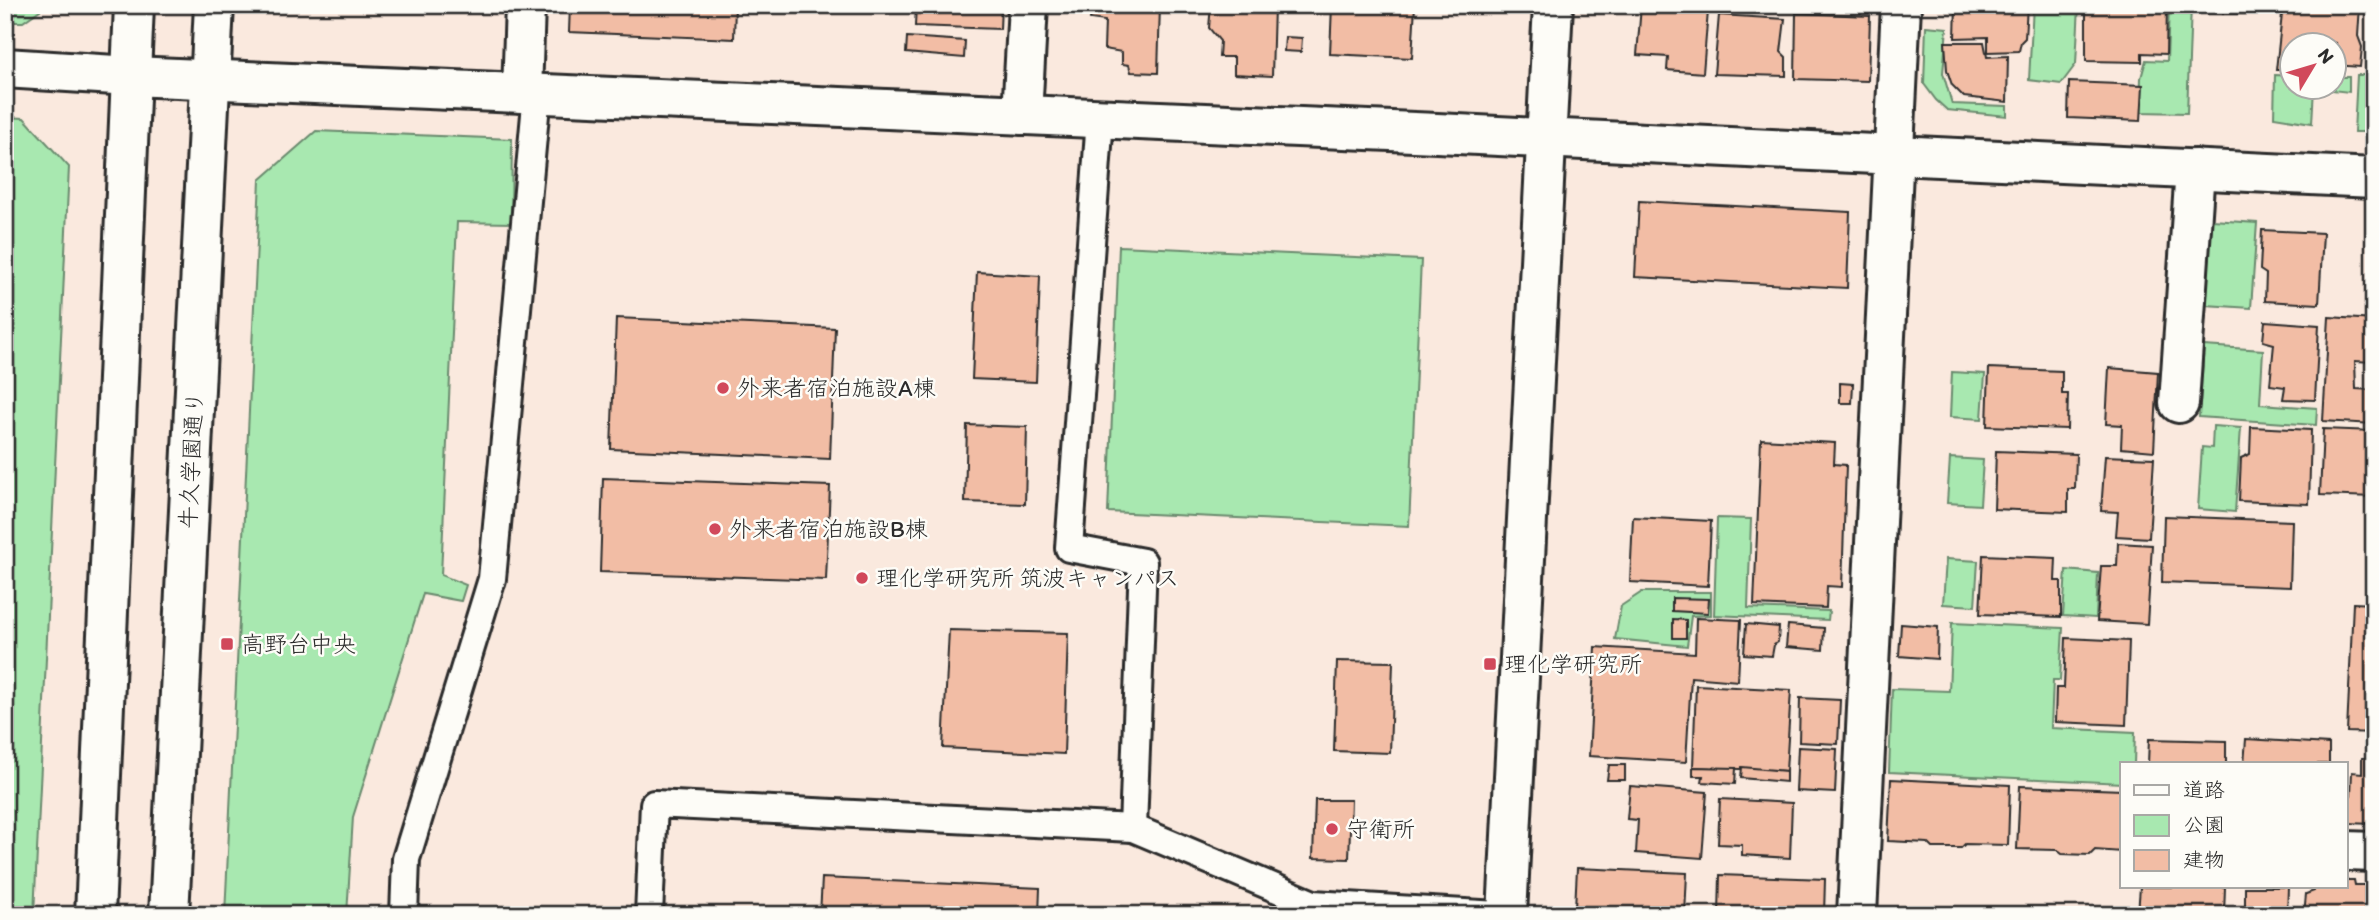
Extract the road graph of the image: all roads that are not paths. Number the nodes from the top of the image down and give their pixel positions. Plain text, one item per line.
1 (134, 5) edge
2 (214, 5) edge
3 (525, 5) edge
4 (1028, 5) edge
5 (1553, 5) edge
6 (1901, 5) edge
7 (5, 68) edge
8 (131, 76) junction
9 (210, 79) junction
10 (529, 93) junction
11 (1022, 115) junction
12 (1101, 118) junction
13 (1547, 138) junction
14 (1893, 155) junction
15 (2195, 169) junction
16 (2374, 178) edge
17 (2179, 403) dead end
18 (1133, 828) junction
19 (2348, 851) edge
20 (2374, 852) edge
21 (1364, 911) edge
22 (94, 915) edge
23 (169, 915) edge
24 (404, 915) edge
25 (649, 915) edge
26 (1498, 915) edge
27 (1507, 915) edge
28 (1857, 915) edge

1 - 8 main road
2 - 9 main road, 牛久学園通り
3 - 10 main road
4 - 11 main road
5 - 13 main road
6 - 14 main road
7 - 8 main road
8 - 9 main road
8 - 22 main road
9 - 10 main road
9 - 23 main road, 牛久学園通り
10 - 11 main road
10 - 24 lane
11 - 12 main road
12 - 13 main road
12 - 18 lane
13 - 14 main road
13 - 27 main road
14 - 15 main road
14 - 28 main road
15 - 16 main road
15 - 17 main road
18 - 21 lane
18 - 25 lane
19 - 20 main road
21 - 26 lane

